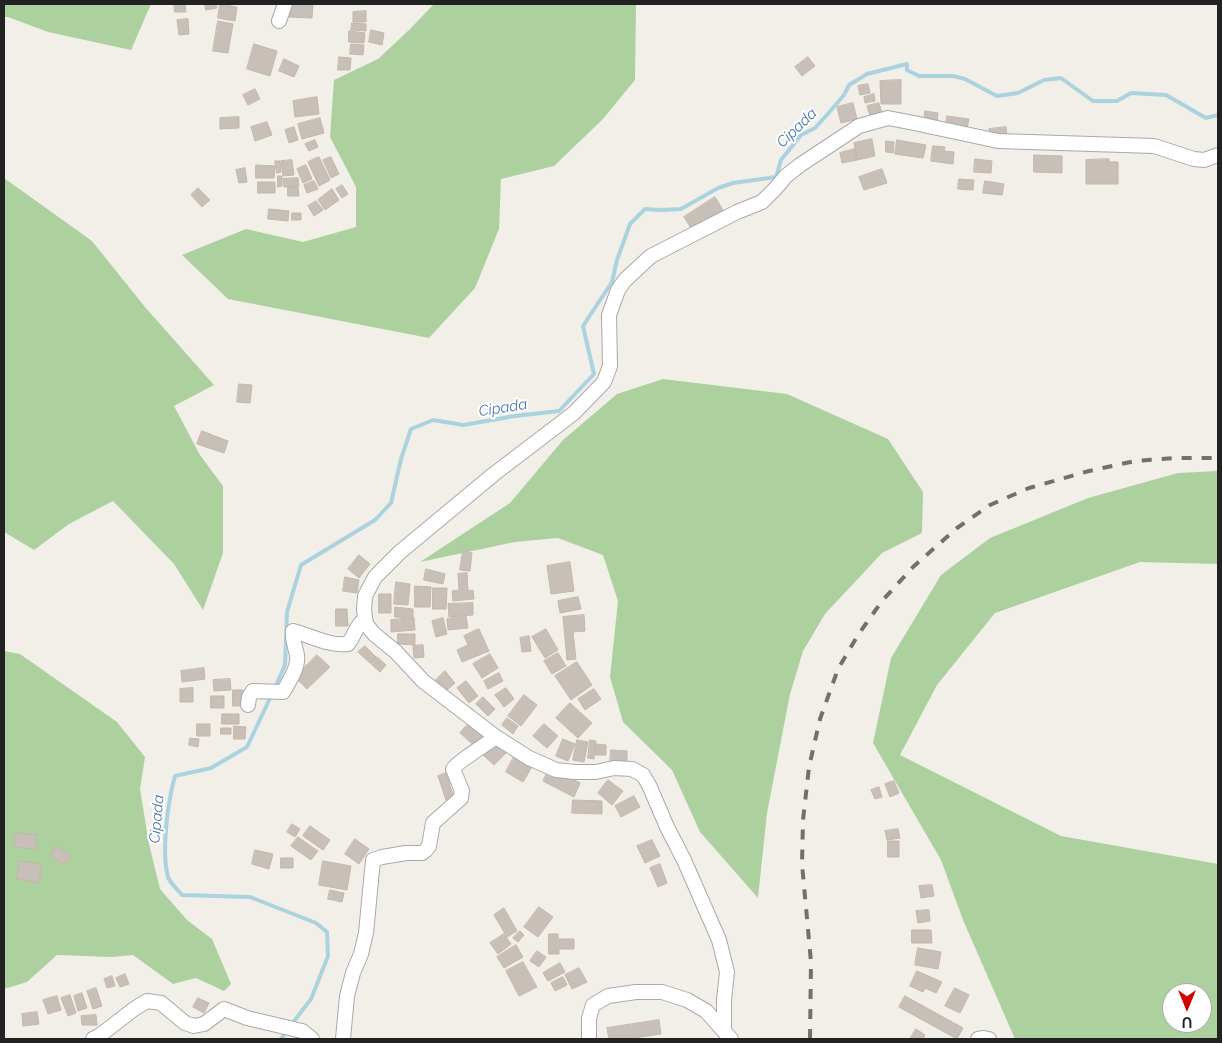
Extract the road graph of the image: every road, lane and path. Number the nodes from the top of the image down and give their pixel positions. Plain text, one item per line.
1 (285, 4) edge
2 (278, 21) dead end
3 (1218, 155) edge
4 (365, 619) junction
5 (248, 705) dead end
6 (496, 737) junction
7 (728, 1035) edge
8 (93, 1039) edge
9 (312, 1039) edge
10 (343, 1039) edge
11 (589, 1039) edge
12 (978, 1039) edge
13 (990, 1039) edge

1 - 2 street
3 - 4 street
4 - 5 street
4 - 6 street
6 - 7 street
6 - 10 street
7 - 11 street
8 - 9 street
12 - 13 street

